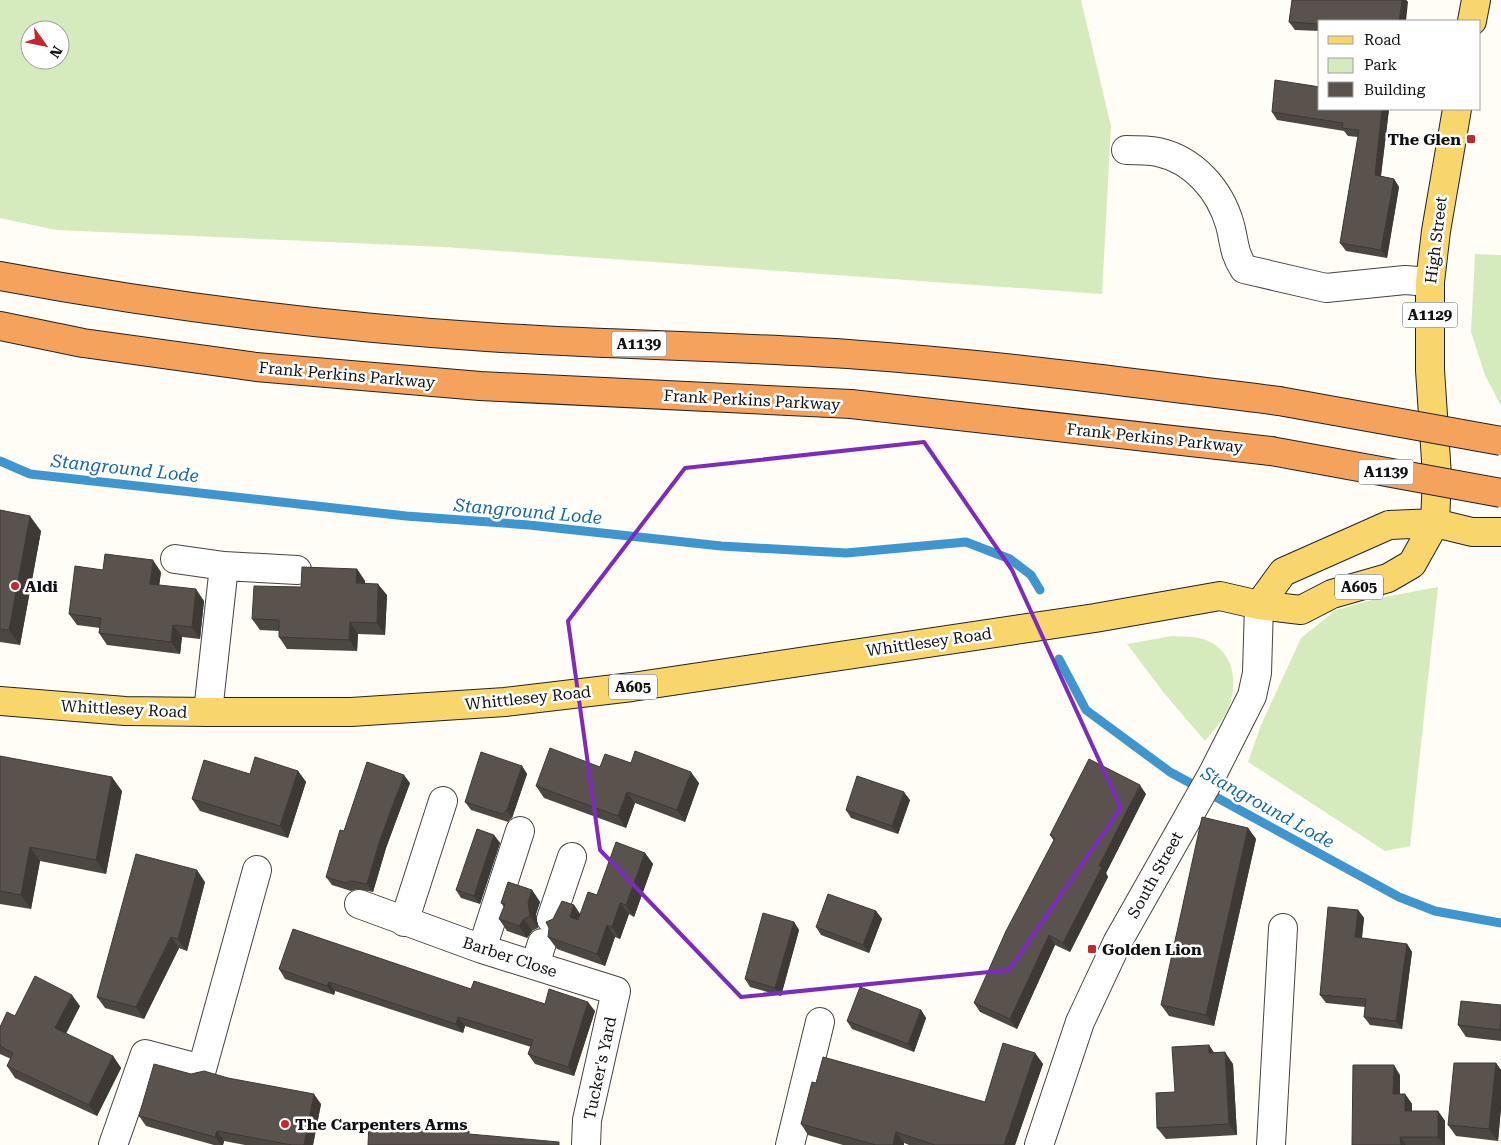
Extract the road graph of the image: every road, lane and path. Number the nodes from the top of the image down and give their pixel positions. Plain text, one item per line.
1 (1476, 0) edge
2 (1472, 20) edge
3 (1457, 110) edge
4 (1126, 150) dead end
5 (0, 276) edge
6 (1430, 282) junction
7 (0, 326) edge
8 (1501, 441) edge
9 (1501, 493) edge
10 (1435, 523) junction
11 (1501, 532) edge
12 (175, 560) dead end
13 (224, 566) junction
14 (296, 570) dead end
15 (1259, 605) junction
16 (0, 701) edge
17 (208, 712) junction
18 (443, 801) dead end
19 (520, 832) dead end
20 (572, 857) dead end
21 (257, 870) dead end
22 (359, 904) dead end
23 (404, 922) junction
24 (1283, 928) dead end
25 (542, 943) junction
26 (482, 949) junction
27 (616, 991) joint
28 (820, 1022) dead end
29 (113, 1145) edge
30 (586, 1145) edge
31 (790, 1145) edge
32 (1039, 1145) edge
33 (1271, 1145) edge

1 - 2 main road
3 - 6 main road, High Street / A1129
4 - 6 street
5 - 8 highway, A1139, bridge
6 - 10 main road, High Street / A1129
7 - 9 highway, Frank Perkins Parkway / A1139, bridge
10 - 11 main road, A605
10 - 15 main road, A605
10 - 15 main road, Whittlesey Road / A605
12 - 13 street
13 - 14 street
13 - 17 street
15 - 17 main road, Whittlesey Road / A605
15 - 32 street, South Street
16 - 17 main road, Whittlesey Road / A605
18 - 23 street
19 - 26 street
20 - 25 street
21 - 29 street
22 - 23 street, Barber Close
23 - 26 street, Barber Close
24 - 33 street
25 - 26 street, Barber Close
25 - 27 street, Barber Close
27 - 30 street, Tucker's Yard
28 - 31 street

